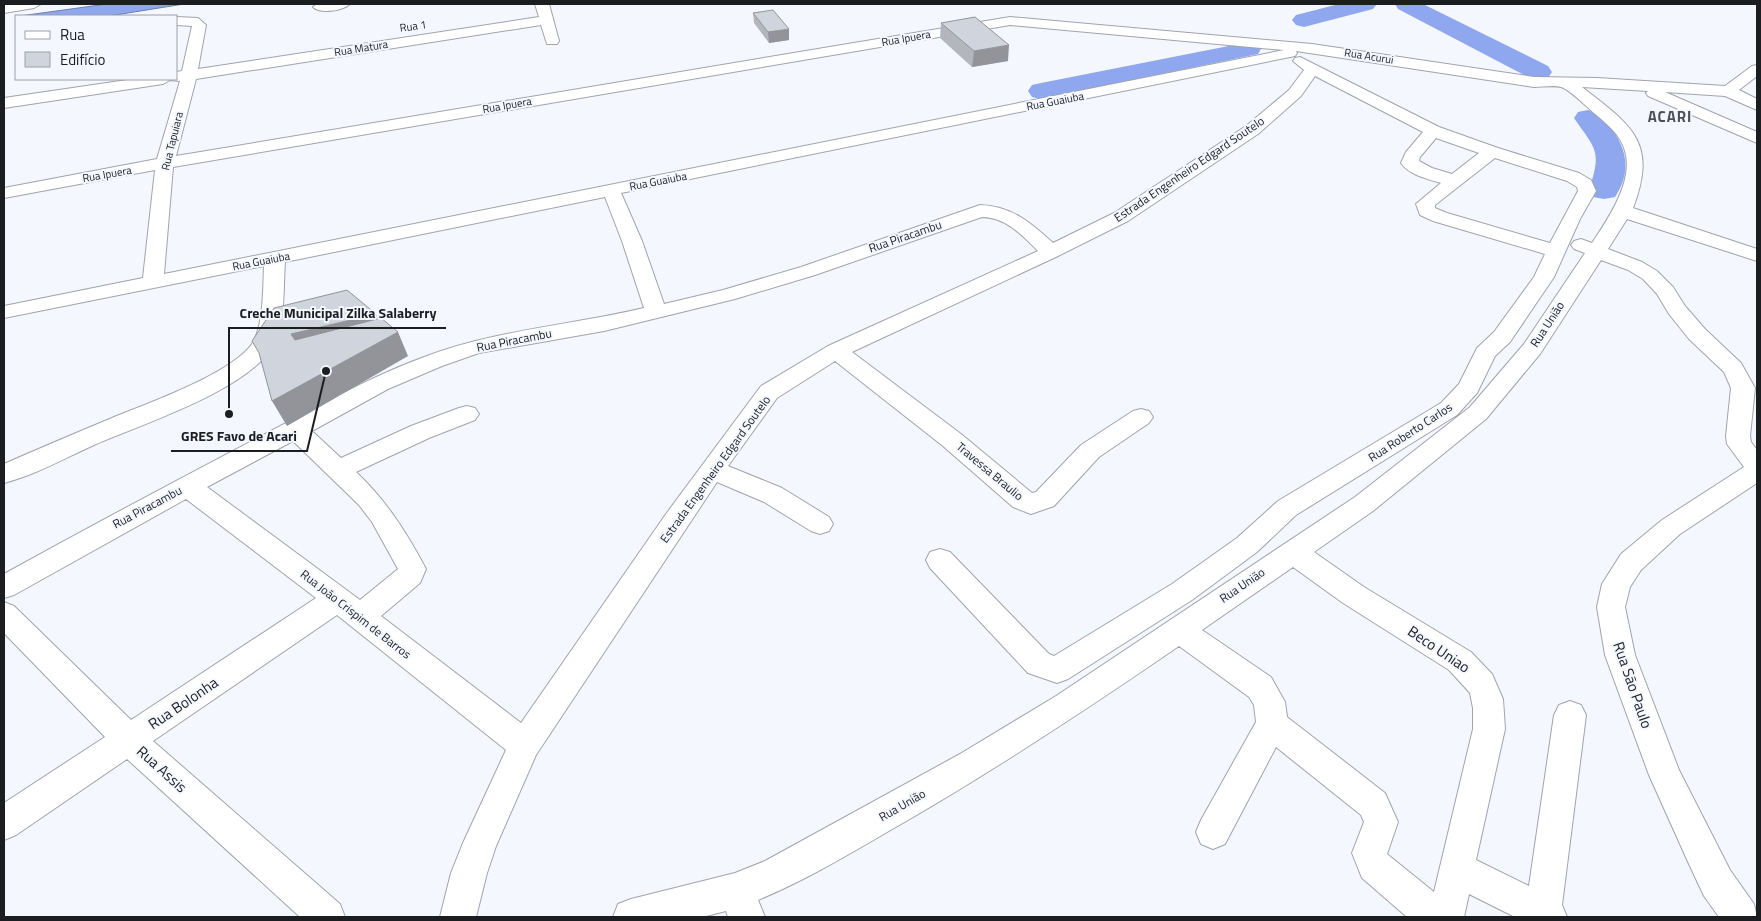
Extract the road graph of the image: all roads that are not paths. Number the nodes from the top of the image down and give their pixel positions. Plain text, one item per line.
1 (34, 4) edge
2 (343, 4) edge
3 (542, 4) edge
4 (320, 7) dead end
5 (4, 9) edge
6 (546, 20) junction
7 (178, 21) edge
8 (450, 21) dead end
9 (1010, 21) joint
10 (479, 23) junction
11 (552, 41) dead end
12 (1312, 48) junction
13 (1290, 54) junction
14 (1757, 69) edge
15 (1313, 70) junction
16 (182, 76) edge
17 (156, 80) edge
18 (1567, 83) junction
19 (1639, 86) junction
20 (1728, 91) junction
21 (4, 103) edge
22 (1757, 104) edge
23 (1433, 131) junction
24 (1757, 138) edge
25 (1492, 152) junction
26 (165, 163) junction
27 (1454, 181) junction
28 (611, 190) junction
29 (4, 193) edge
30 (1622, 211) junction
31 (1559, 245) junction
32 (1596, 250) junction
33 (1051, 252) junction
34 (1757, 255) edge
35 (276, 258) junction
36 (152, 282) junction
37 (4, 312) edge
38 (656, 312) junction
39 (836, 351) junction
40 (467, 414) dead end
41 (1141, 417) dead end
42 (295, 429) junction
43 (1375, 454) junction
44 (1757, 467) edge
45 (712, 469) junction
46 (338, 470) junction
47 (1757, 471) edge
48 (1404, 472) junction
49 (4, 474) edge
50 (1333, 481) junction
51 (187, 486) junction
52 (1364, 504) junction
53 (820, 524) dead end
54 (1293, 551) junction
55 (940, 560) dead end
56 (4, 587) edge
57 (1182, 592) junction
58 (349, 608) junction
59 (4, 614) edge
60 (1190, 621) junction
61 (1570, 715) dead end
62 (1272, 724) junction
63 (129, 740) junction
64 (524, 745) junction
65 (4, 823) edge
66 (1213, 832) dead end
67 (1456, 869) junction
68 (741, 904) edge
69 (1546, 915) edge
70 (327, 917) edge
71 (458, 917) edge
72 (632, 917) edge
73 (1435, 917) edge
74 (1446, 917) edge
75 (1741, 917) edge

1 - 5 street
2 - 4 street
3 - 6 street
6 - 10 street, Rua Matura
6 - 11 street
7 - 16 street, Rua Tapuiara
8 - 10 street
9 - 12 street, Rua Acurui
9 - 26 street, Rua Ipuera
10 - 16 street, Rua Matura
12 - 13 street, Rua Guaiuba
12 - 18 street, Rua Acurui
13 - 15 street, Rua Roberto Carlos
13 - 28 street, Rua Guaiuba
14 - 20 street
15 - 23 street, Rua Roberto Carlos
15 - 33 street, Estrada Engenheiro Edgard Soutelo
16 - 26 street, Rua Tapuiara
17 - 21 street
18 - 19 street, Rua Acurui
18 - 30 street, Rua União
19 - 20 street, Rua Acurui
19 - 24 street
20 - 22 street
23 - 25 street, Rua Roberto Carlos
23 - 27 street
25 - 27 street
25 - 31 street, Rua Roberto Carlos
26 - 29 street, Rua Ipuera
26 - 36 street, Rua Tapuiara
27 - 31 street
28 - 35 street, Rua Guaiuba
28 - 38 street
30 - 32 street, Rua União
30 - 34 street
31 - 32 street
31 - 43 street, Rua Roberto Carlos
32 - 44 street
32 - 48 street, Rua União
33 - 38 street, Rua Piracambu
33 - 39 street, Estrada Engenheiro Edgard Soutelo
35 - 36 street, Rua Guaiuba
35 - 49 street
36 - 37 street, Rua Guaiuba
38 - 42 street, Rua Piracambu
39 - 41 street, Travessa Braulio
39 - 45 street, Estrada Engenheiro Edgard Soutelo
40 - 46 street
42 - 46 street
42 - 51 street, Rua Piracambu
43 - 48 street
43 - 50 street, Rua Roberto Carlos
45 - 53 street
45 - 64 street, Estrada Engenheiro Edgard Soutelo
46 - 58 street, Rua Bolonha
47 - 75 street, Rua Sāo Paulo
48 - 52 street, Rua União
50 - 52 street
50 - 57 street, Rua Roberto Carlos
51 - 56 street, Rua Piracambu
51 - 58 street, Rua Joāo Crispim de Barros
52 - 54 street, Rua União
54 - 60 street, Rua União
54 - 67 street, Beco Uniao
55 - 57 street, Rua Roberto Carlos
57 - 60 street
58 - 63 street, Rua Bolonha
58 - 64 street, Rua Joāo Crispim de Barros
59 - 63 street, Rua Assis
60 - 62 street
60 - 68 street, Rua União
61 - 69 street
62 - 66 street
62 - 73 street
63 - 65 street, Rua Bolonha
63 - 70 street, Rua Assis
64 - 71 street, Estrada Engenheiro Edgard Soutelo
67 - 69 street
67 - 74 street, Beco Uniao
68 - 72 street, Rua União

